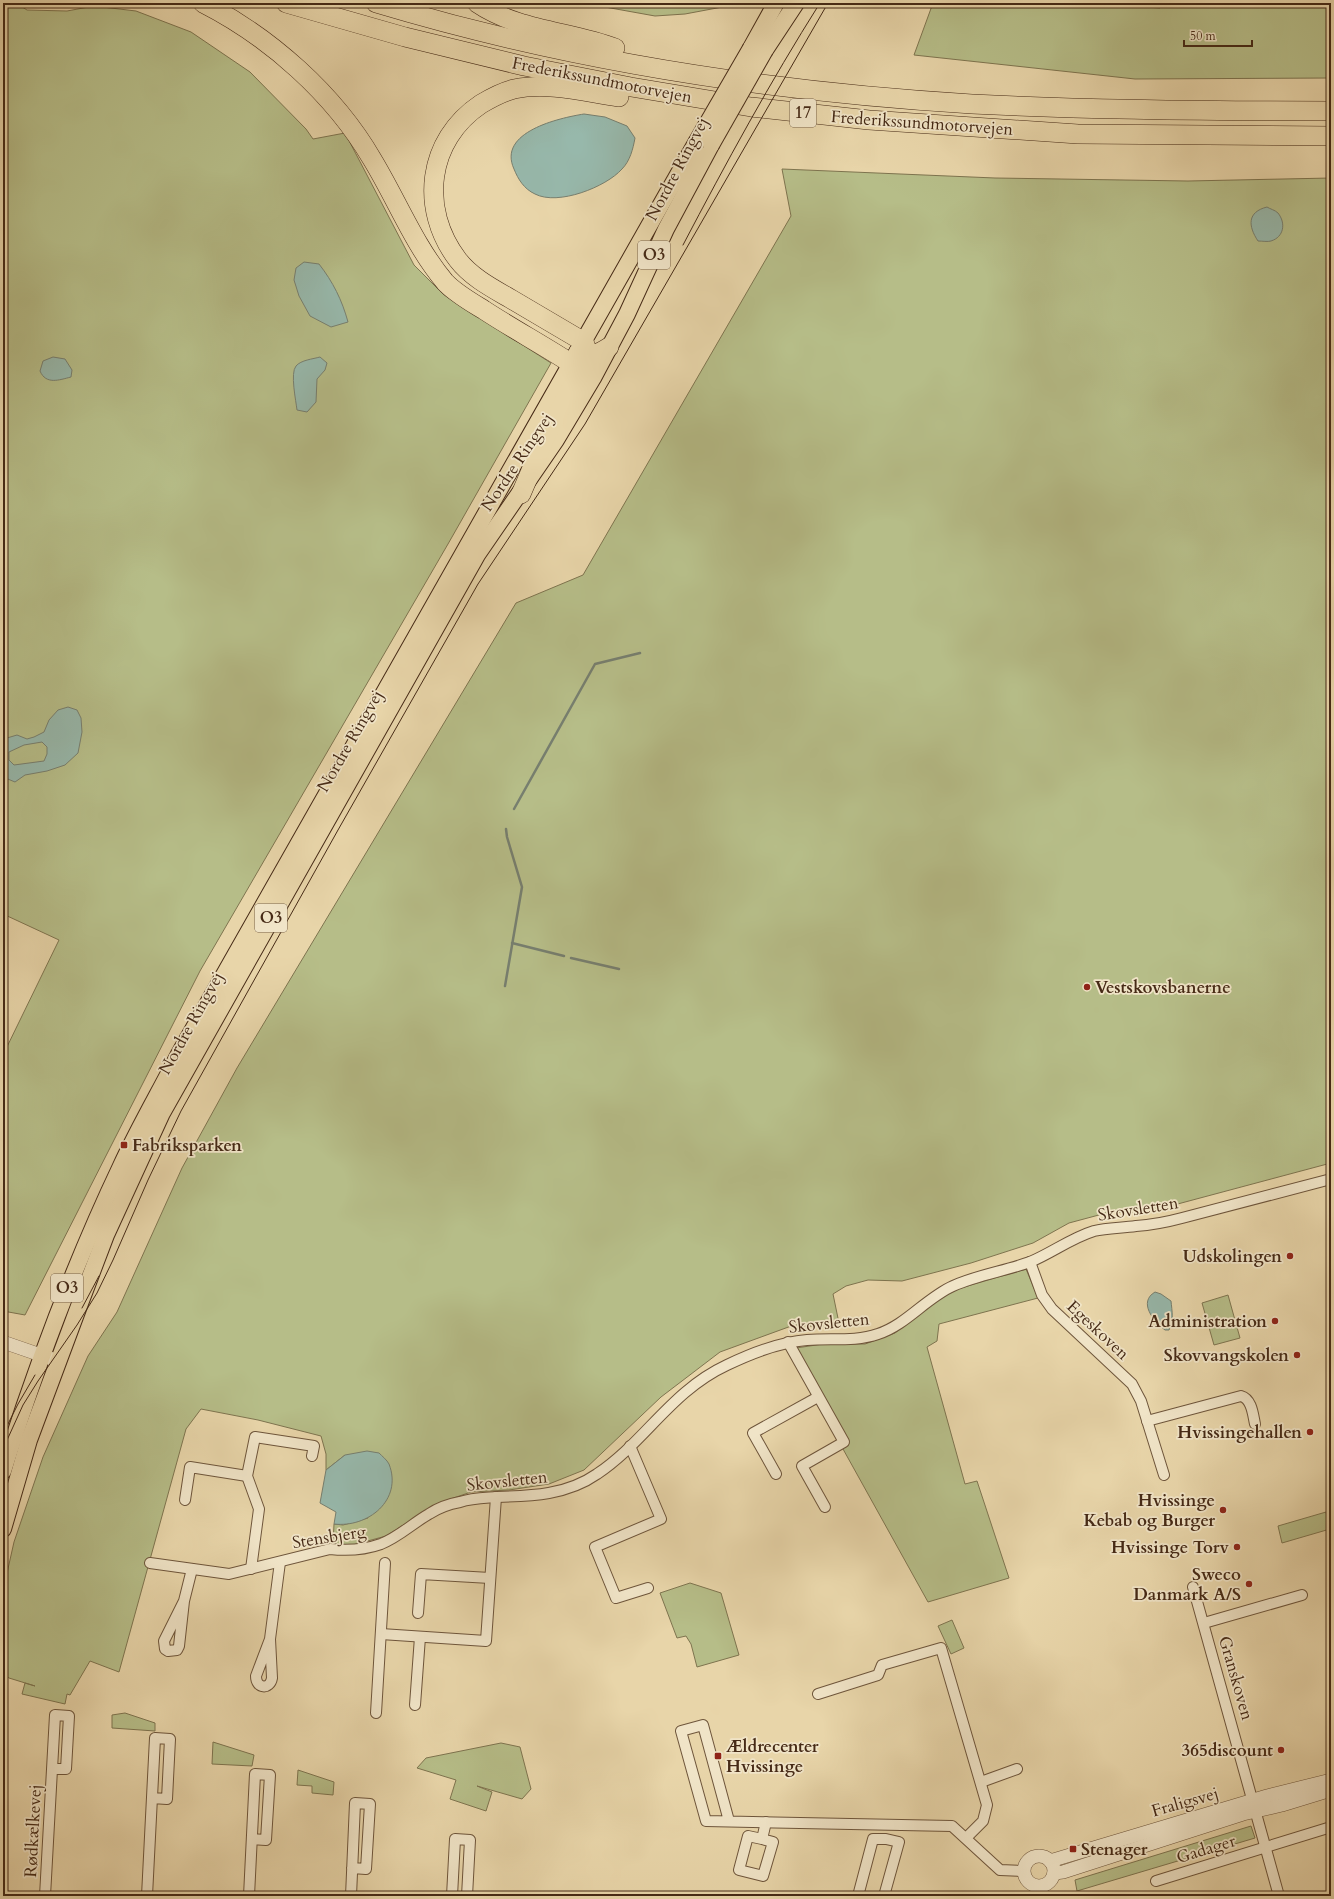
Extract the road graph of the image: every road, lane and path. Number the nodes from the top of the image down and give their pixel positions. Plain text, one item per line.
1 (203, 3) edge
2 (286, 3) edge
3 (376, 3) edge
4 (477, 3) edge
5 (776, 3) edge
6 (796, 3) edge
7 (758, 49) junction
8 (678, 71) junction
9 (1331, 111) edge
10 (869, 120) junction
11 (1331, 136) edge
12 (703, 144) junction
13 (609, 347) junction
14 (581, 354) junction
15 (521, 494) junction
16 (1331, 1179) edge
17 (1030, 1262) junction
18 (3, 1342) edge
19 (788, 1342) junction
20 (41, 1355) junction
21 (58, 1361) junction
22 (818, 1396) junction
23 (1147, 1421) junction
24 (1255, 1424) dead end
25 (630, 1446) junction
26 (312, 1456) dead end
27 (3, 1471) edge
28 (776, 1474) dead end
29 (1164, 1474) dead end
30 (247, 1476) junction
31 (496, 1497) junction
32 (185, 1500) dead end
33 (825, 1507) dead end
34 (3, 1529) edge
35 (384, 1543) joint
36 (280, 1562) junction
37 (150, 1563) dead end
38 (385, 1563) dead end
39 (192, 1569) junction
40 (251, 1569) junction
41 (490, 1578) junction
42 (648, 1588) dead end
43 (1193, 1588) dead end
44 (1302, 1595) dead end
45 (184, 1601) dead end
46 (418, 1613) dead end
47 (1204, 1623) junction
48 (380, 1634) junction
49 (420, 1637) junction
50 (270, 1640) dead end
51 (818, 1694) dead end
52 (415, 1705) dead end
53 (376, 1713) dead end
54 (52, 1768) junction
55 (1017, 1770) dead end
56 (1331, 1780) edge
57 (980, 1782) junction
58 (1331, 1790) edge
59 (152, 1798) junction
60 (1254, 1806) junction
61 (729, 1821) junction
62 (766, 1822) junction
63 (888, 1824) junction
64 (1331, 1827) edge
65 (966, 1838) junction
66 (252, 1839) junction
67 (762, 1839) dead end
68 (886, 1839) junction
69 (1266, 1847) junction
70 (1052, 1867) junction
71 (352, 1868) junction
72 (1024, 1871) junction
73 (1156, 1881) dead end
74 (1041, 1890) edge
75 (45, 1896) edge
76 (147, 1896) edge
77 (249, 1896) edge
78 (351, 1896) edge
79 (452, 1896) edge
80 (467, 1896) edge
81 (858, 1896) edge
82 (884, 1896) edge
83 (1279, 1896) edge

1 - 14 highway
2 - 10 highway, Frederikssundmotorvejen / 17
3 - 8 highway, Frederikssundmotorvejen / 17
4 - 8 highway
5 - 7 main road, Nordre Ringvej / O3
6 - 7 main road, Nordre Ringvej / O3
7 - 12 main road, Nordre Ringvej / O3, bridge
8 - 9 highway, Frederikssundmotorvejen / 17
10 - 11 highway, Frederikssundmotorvejen / 17
10 - 14 highway
12 - 13 main road, Nordre Ringvej / O3
12 - 14 main road, Nordre Ringvej / O3
13 - 14 highway
13 - 15 main road, Nordre Ringvej / O3
14 - 15 highway
14 - 20 main road, Nordre Ringvej / O3
15 - 21 main road, Nordre Ringvej / O3
16 - 17 street, Skovsletten
17 - 19 street, Skovsletten
17 - 23 street, Egeskoven
18 - 20 street
19 - 22 street
19 - 25 street, Skovsletten
20 - 21 street
20 - 27 main road, Nordre Ringvej / O3
21 - 34 main road, Nordre Ringvej / O3
22 - 28 street
22 - 33 street
23 - 24 street
23 - 29 street, Egeskoven
25 - 31 street, Skovsletten
25 - 42 street
26 - 30 street
30 - 32 street
30 - 40 street
31 - 35 street, Skovsletten
31 - 41 street
35 - 36 street, Stensbjerg
36 - 40 street, Stensbjerg
36 - 50 street, Stensbjerg
37 - 39 street, Stensbjerg
38 - 48 street
39 - 40 street, Stensbjerg
39 - 45 street
41 - 46 street
41 - 49 street
43 - 47 street, Granskoven
44 - 47 street, Granskoven
47 - 60 street, Granskoven
48 - 49 street
48 - 53 street
49 - 52 street
51 - 57 street
54 - 54 street, Rødkælkevej
54 - 75 street, Rødkælkevej
55 - 57 street
56 - 60 street, Fraligsvej
57 - 65 street
58 - 60 street, Fraligsvej
59 - 59 street
59 - 76 street
60 - 69 street
60 - 70 street, Fraligsvej
61 - 61 street
61 - 62 street
62 - 63 street
62 - 67 street
63 - 65 street
63 - 68 street
64 - 69 street, Gadager
65 - 72 street
66 - 66 street
66 - 77 street
68 - 81 street
68 - 82 street
69 - 73 street, Gadager
69 - 83 street
70 - 72 street
70 - 74 street
71 - 71 street
71 - 78 street
72 - 74 street
79 - 80 street

